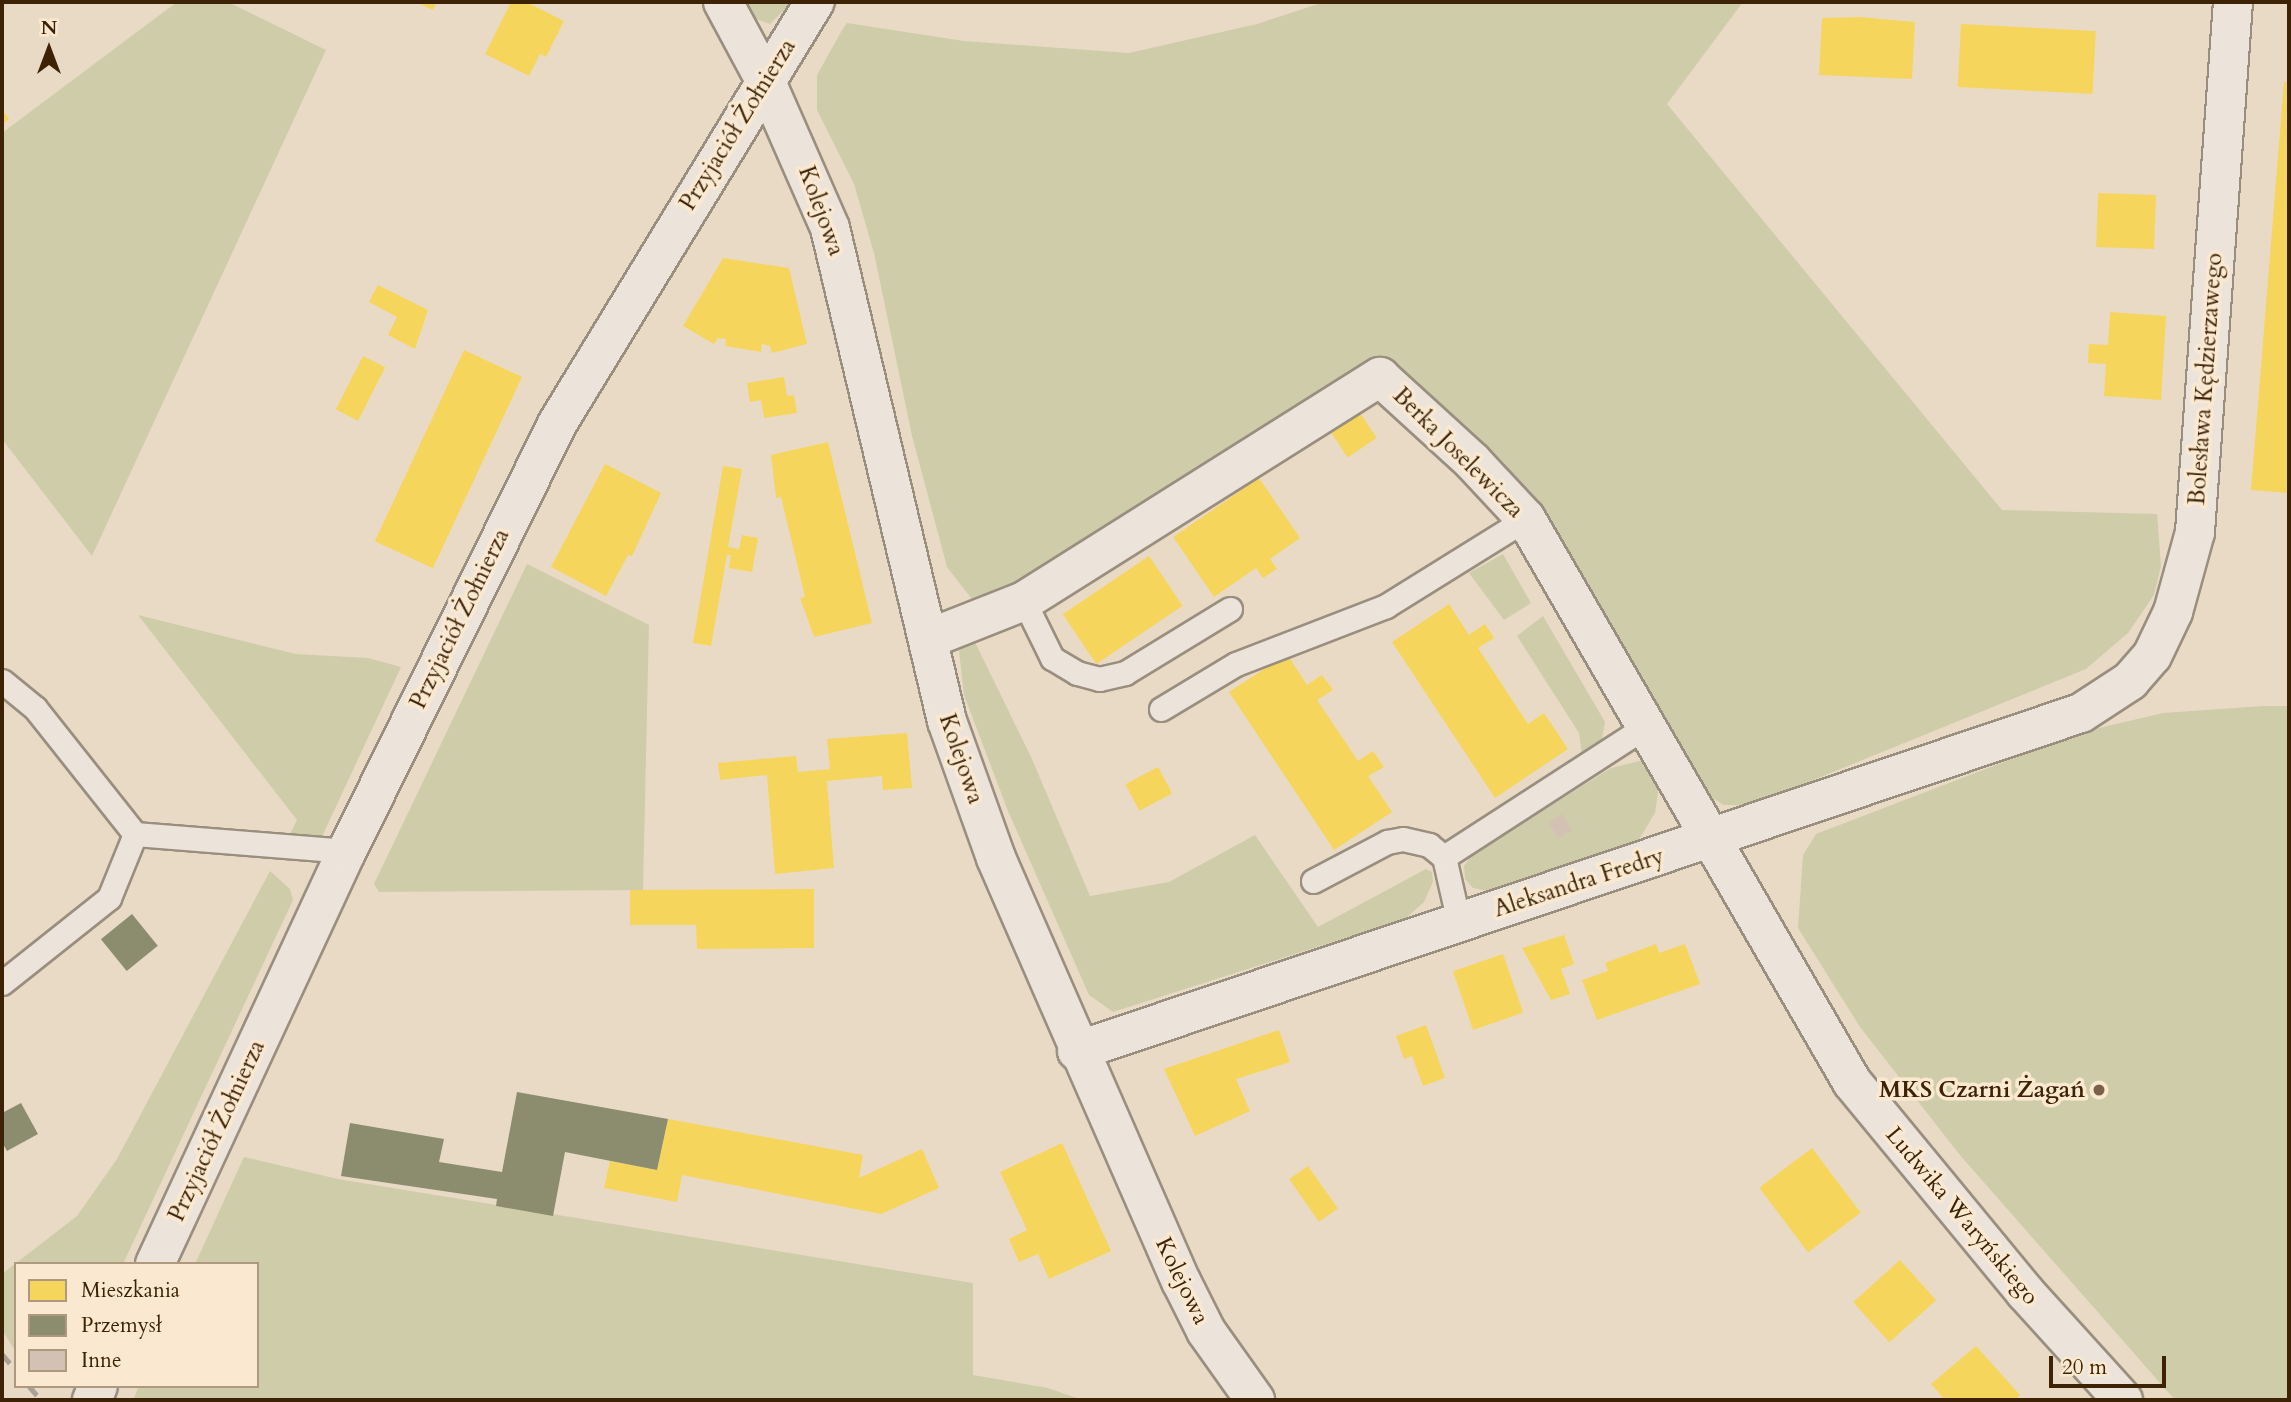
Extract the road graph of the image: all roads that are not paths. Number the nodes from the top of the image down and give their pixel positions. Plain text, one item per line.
1 (723, 2) edge
2 (815, 2) edge
3 (2233, 2) edge
4 (766, 82) junction
5 (1526, 519) junction
6 (1024, 601) junction
7 (1230, 609) dead end
8 (928, 639) junction
9 (2, 681) edge
10 (1161, 709) dead end
11 (2081, 713) joint
12 (1645, 727) junction
13 (135, 834) junction
14 (1709, 840) junction
15 (347, 851) junction
16 (1444, 856) junction
17 (1312, 881) dead end
18 (1459, 923) junction
19 (2, 983) edge
20 (1077, 1051) junction
21 (156, 1262) edge
22 (1255, 1400) edge
23 (2123, 1400) edge

1 - 4 street, Kolejowa
2 - 4 street, Przyjaciół Żołnierza
3 - 11 street, Bolesława Kędzierzawego
4 - 8 street, Kolejowa
4 - 15 street, Przyjaciół Żołnierza
5 - 6 street, Berka Joselewicza
5 - 10 lane
5 - 12 street, Berka Joselewicza
6 - 7 lane
6 - 8 street, Berka Joselewicza
8 - 20 street, Kolejowa
9 - 13 lane
11 - 14 street, Aleksandra Fredry
12 - 14 street, Berka Joselewicza
12 - 16 lane
13 - 15 lane
13 - 19 lane
14 - 18 street, Aleksandra Fredry
14 - 23 street, Ludwika Waryńskiego
15 - 21 street, Przyjaciół Żołnierza
16 - 17 lane
16 - 18 lane
18 - 20 street, Aleksandra Fredry
20 - 22 street, Kolejowa

